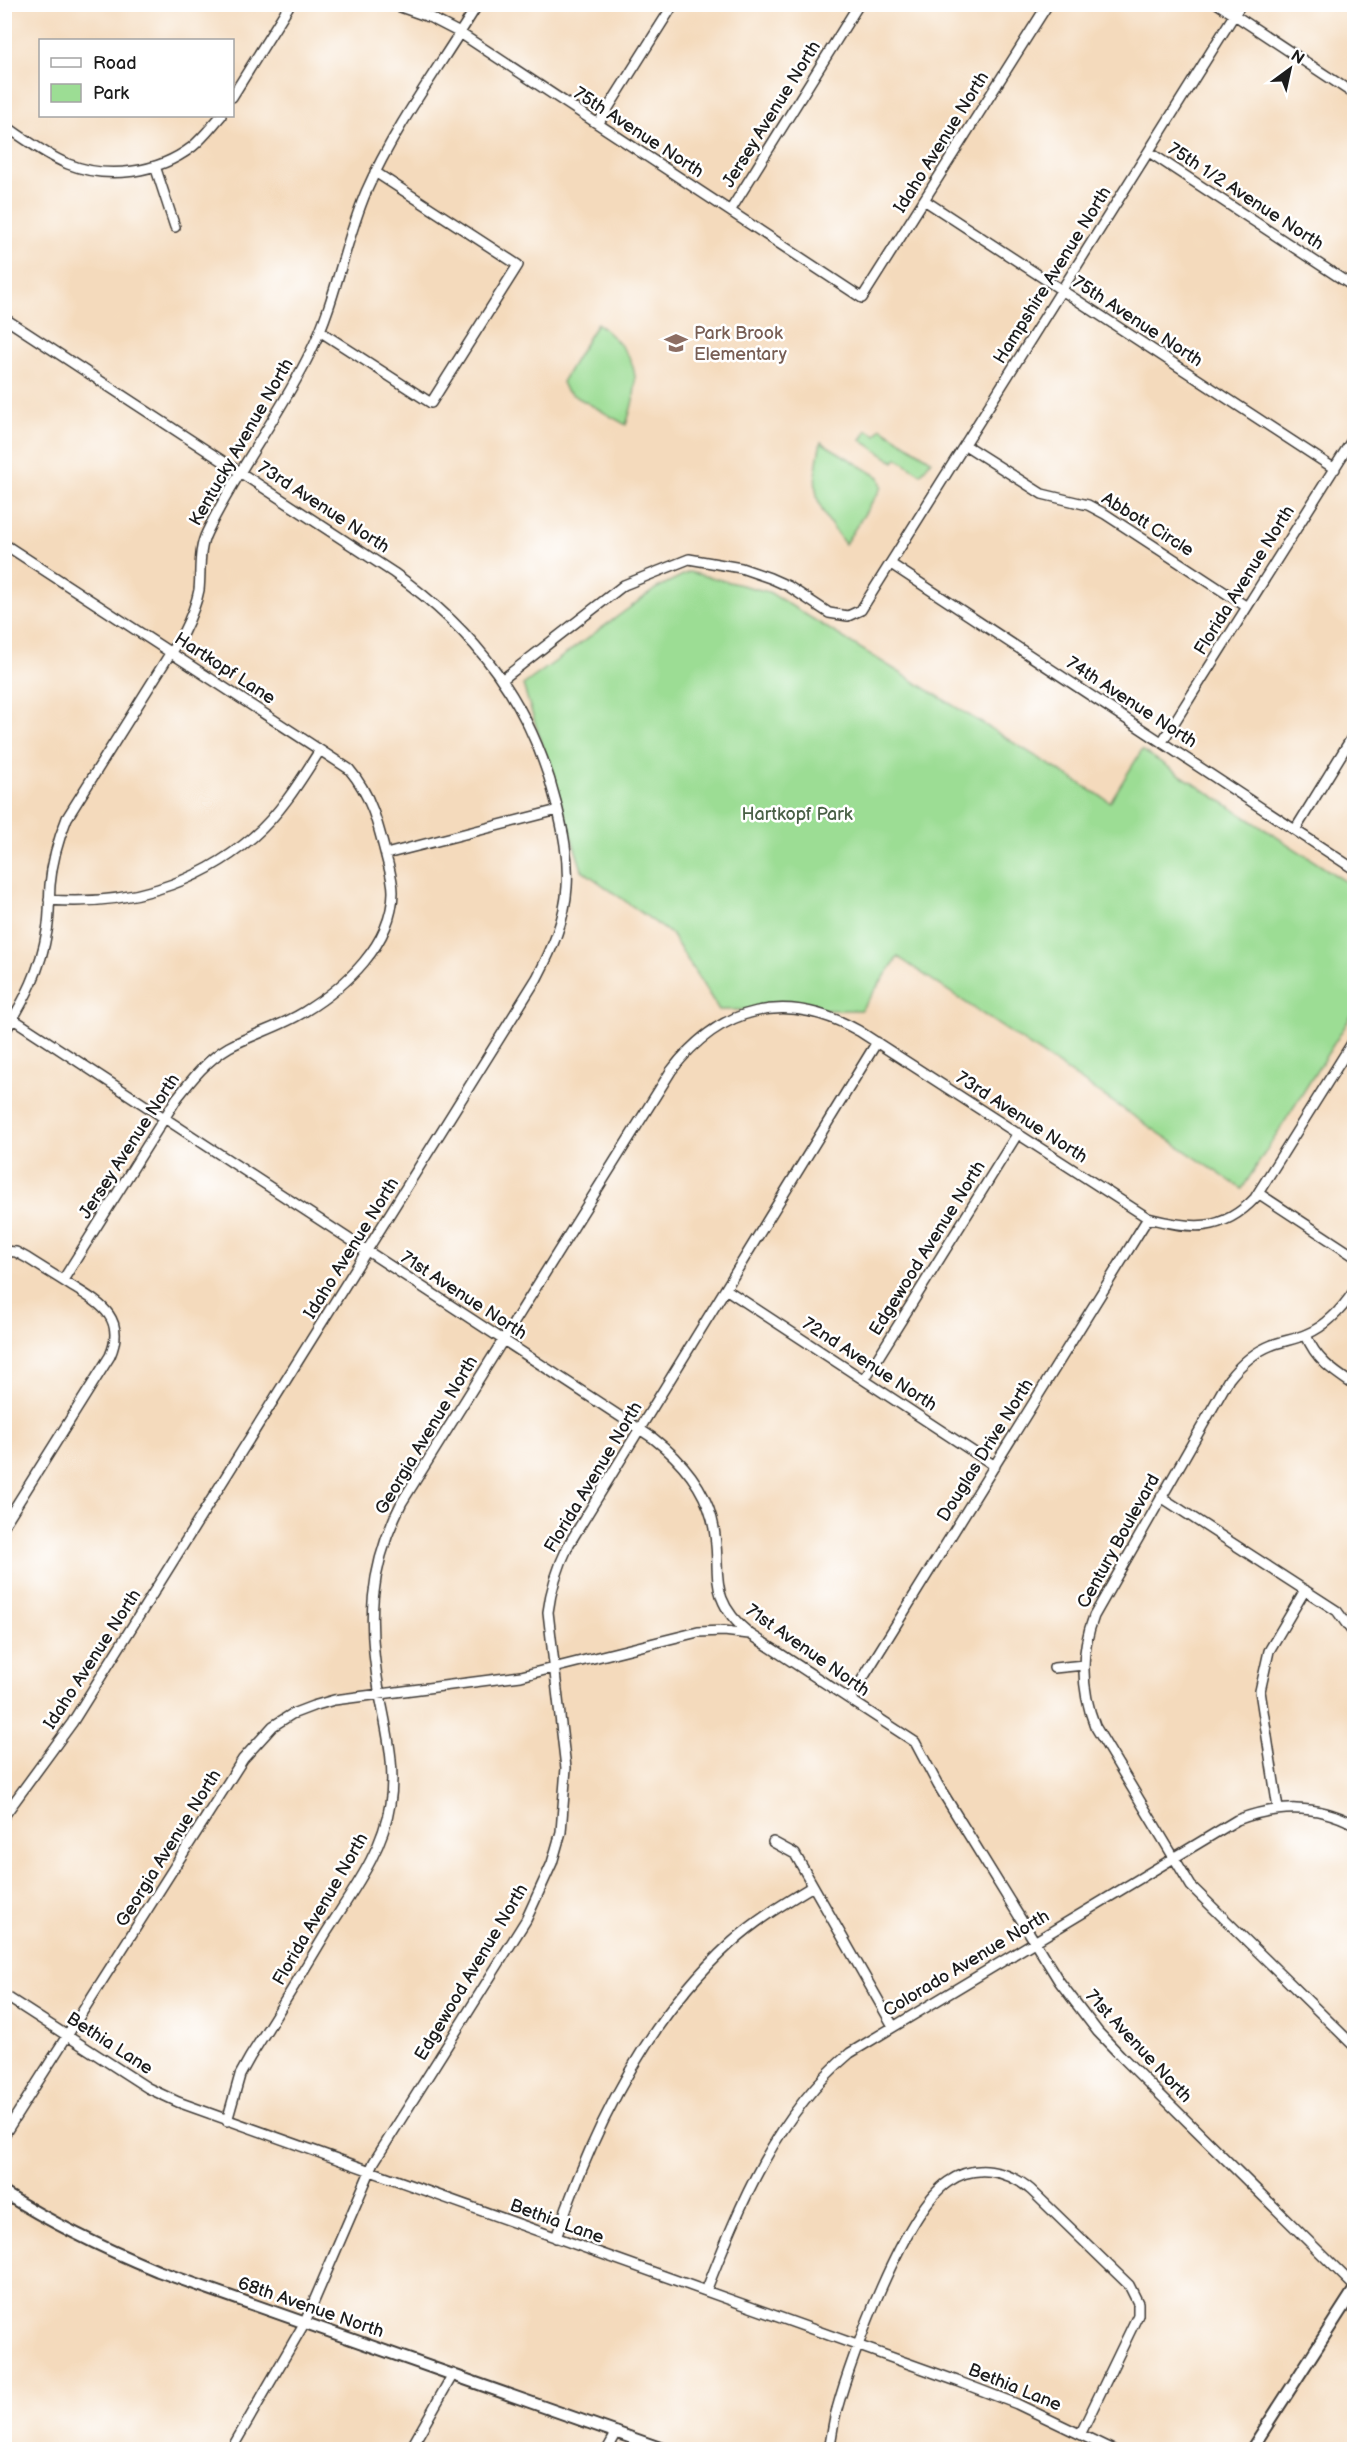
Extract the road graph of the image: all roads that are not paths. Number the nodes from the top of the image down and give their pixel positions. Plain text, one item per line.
1 (290, 4) edge
2 (392, 4) edge
3 (477, 4) edge
4 (859, 4) edge
5 (1048, 4) edge
6 (1218, 4) edge
7 (1241, 4) edge
8 (670, 10) dead end
9 (1234, 15) junction
10 (460, 33) junction
11 (234, 94) edge
12 (1354, 94) edge
13 (220, 117) edge
14 (598, 124) junction
15 (4, 125) edge
16 (1149, 152) junction
17 (155, 166) junction
18 (375, 172) junction
19 (924, 200) junction
20 (730, 211) junction
21 (175, 226) dead end
22 (1354, 287) edge
23 (1062, 290) junction
24 (862, 298) joint
25 (4, 318) edge
26 (321, 332) junction
27 (1354, 437) edge
28 (965, 445) junction
29 (1335, 469) junction
30 (240, 472) junction
31 (4, 544) edge
32 (891, 564) junction
33 (1247, 607) junction
34 (171, 652) junction
35 (490, 663) joint
36 (502, 679) junction
37 (1354, 734) edge
38 (1162, 742) junction
39 (320, 750) junction
40 (558, 810) junction
41 (1295, 830) junction
42 (386, 854) junction
43 (1354, 869) edge
44 (49, 900) junction
45 (9, 1016) edge
46 (4, 1033) edge
47 (1354, 1040) edge
48 (877, 1042) junction
49 (671, 1071) joint
50 (165, 1118) junction
51 (1018, 1133) junction
52 (1258, 1193) junction
53 (1148, 1218) junction
54 (4, 1251) edge
55 (368, 1252) junction
56 (1354, 1256) edge
57 (63, 1280) junction
58 (727, 1290) junction
59 (1354, 1291) edge
60 (1306, 1335) junction
61 (503, 1340) junction
62 (864, 1380) junction
63 (1354, 1385) edge
64 (640, 1430) junction
65 (995, 1466) junction
66 (1161, 1497) junction
67 (4, 1525) edge
68 (1305, 1590) junction
69 (750, 1634) junction
70 (1354, 1634) edge
71 (1084, 1665) junction
72 (554, 1668) junction
73 (1054, 1668) dead end
74 (380, 1694) junction
75 (850, 1699) junction
76 (1278, 1809) junction
77 (4, 1816) edge
78 (1354, 1824) edge
79 (773, 1842) dead end
80 (1173, 1858) junction
81 (813, 1886) junction
82 (1034, 1941) junction
83 (4, 1995) edge
84 (893, 2026) junction
85 (68, 2036) junction
86 (1354, 2046) edge
87 (227, 2121) junction
88 (4, 2135) edge
89 (370, 2172) junction
90 (4, 2193) edge
91 (556, 2238) junction
92 (1354, 2286) edge
93 (1354, 2290) edge
94 (706, 2291) junction
95 (305, 2322) junction
96 (859, 2346) junction
97 (453, 2374) junction
98 (617, 2432) junction
99 (1082, 2433) junction
100 (231, 2450) edge
101 (410, 2450) edge
102 (607, 2450) edge
103 (666, 2450) edge
104 (829, 2450) edge
105 (1113, 2450) edge
106 (1251, 2450) edge

1 - 11 street
2 - 10 street, 75th Avenue North
3 - 10 street, Kentucky Avenue North
4 - 20 street, Jersey Avenue North
5 - 19 street, Idaho Avenue North
6 - 9 street
7 - 9 street, Hampshire Avenue North
8 - 14 street
9 - 12 street
9 - 16 street, Hampshire Avenue North
10 - 14 street, 75th Avenue North
10 - 18 street, Kentucky Avenue North
13 - 17 street
14 - 20 street, 75th Avenue North
15 - 17 street
16 - 22 street, 75th 1/2 Avenue North
16 - 23 street, Hampshire Avenue North
17 - 21 street
18 - 26 street, Kentucky Avenue North
18 - 26 street
19 - 23 street, 75th Avenue North
19 - 24 street, Idaho Avenue North
20 - 24 street, 75th Avenue North
23 - 28 street, Hampshire Avenue North
23 - 29 street, 75th Avenue North
25 - 30 street, 73rd Avenue North
26 - 30 street, Kentucky Avenue North
27 - 29 street, Florida Avenue North
28 - 32 street, Hampshire Avenue North
28 - 33 street, Abbott Circle
29 - 33 street, Florida Avenue North
30 - 34 street, Kentucky Avenue North
30 - 35 street, 73rd Avenue North
31 - 34 street, Hartkopf Lane
32 - 36 street
32 - 38 street, 74th Avenue North
33 - 38 street, Florida Avenue North
34 - 39 street, Hartkopf Lane
34 - 44 street, Kentucky Avenue North
35 - 36 street, Idaho Avenue North
36 - 40 street, Idaho Avenue North
37 - 41 street
38 - 41 street, 74th Avenue North
39 - 42 street, Hartkopf Lane
39 - 44 street
40 - 42 street
40 - 55 street, Idaho Avenue North
41 - 43 street, 74th Avenue North
42 - 50 street, Jersey Avenue North
44 - 45 street, Kentucky Avenue North
45 - 46 street, Kentucky Avenue North
45 - 50 street, 71st Avenue North
47 - 52 street
48 - 49 street, 73rd Avenue North
48 - 51 street, 73rd Avenue North
48 - 58 street, Florida Avenue North
49 - 61 street, Georgia Avenue North
50 - 55 street, 71st Avenue North
50 - 57 street, Jersey Avenue North
51 - 53 street, 73rd Avenue North
51 - 62 street, Edgewood Avenue North
52 - 53 street, 73rd Avenue North
52 - 56 street
53 - 65 street, Douglas Drive North
54 - 57 street
55 - 61 street, 71st Avenue North
55 - 77 street, Idaho Avenue North
57 - 67 street
58 - 62 street, 72nd Avenue North
58 - 64 street, Florida Avenue North
59 - 60 street, Century Boulevard
60 - 63 street
60 - 66 street, Century Boulevard
61 - 64 street, 71st Avenue North
61 - 74 street, Georgia Avenue North
62 - 65 street, 72nd Avenue North
64 - 69 street, 71st Avenue North
64 - 72 street, Florida Avenue North
65 - 75 street, Douglas Drive North
66 - 68 street
66 - 71 street, Century Boulevard
68 - 70 street
68 - 76 street
69 - 72 street
69 - 75 street, 71st Avenue North
71 - 73 street
71 - 80 street, Century Boulevard
72 - 74 street
72 - 89 street, Edgewood Avenue North
74 - 85 street, Georgia Avenue North
74 - 87 street, Florida Avenue North
75 - 82 street, 71st Avenue North
76 - 78 street, Colorado Avenue North
76 - 80 street, Colorado Avenue North
79 - 81 street
80 - 82 street, Colorado Avenue North
80 - 86 street, Century Boulevard
81 - 84 street
81 - 91 street
82 - 84 street, Colorado Avenue North
82 - 92 street, 71st Avenue North
83 - 85 street, Bethia Lane
84 - 94 street, Colorado Avenue North
85 - 87 street, Bethia Lane
85 - 88 street, Georgia Avenue North
87 - 89 street, Bethia Lane
89 - 91 street, Bethia Lane
89 - 95 street, Edgewood Avenue North
90 - 95 street, 68th Avenue North
91 - 94 street, Bethia Lane
93 - 106 street
94 - 96 street, Bethia Lane
95 - 97 street, 68th Avenue North
95 - 100 street, Edgewood Avenue North
96 - 99 street, Bethia Lane
96 - 99 street
96 - 104 street
97 - 98 street, 68th Avenue North
97 - 101 street
98 - 102 street
98 - 103 street, 68th Avenue North
99 - 105 street, Bethia Lane

